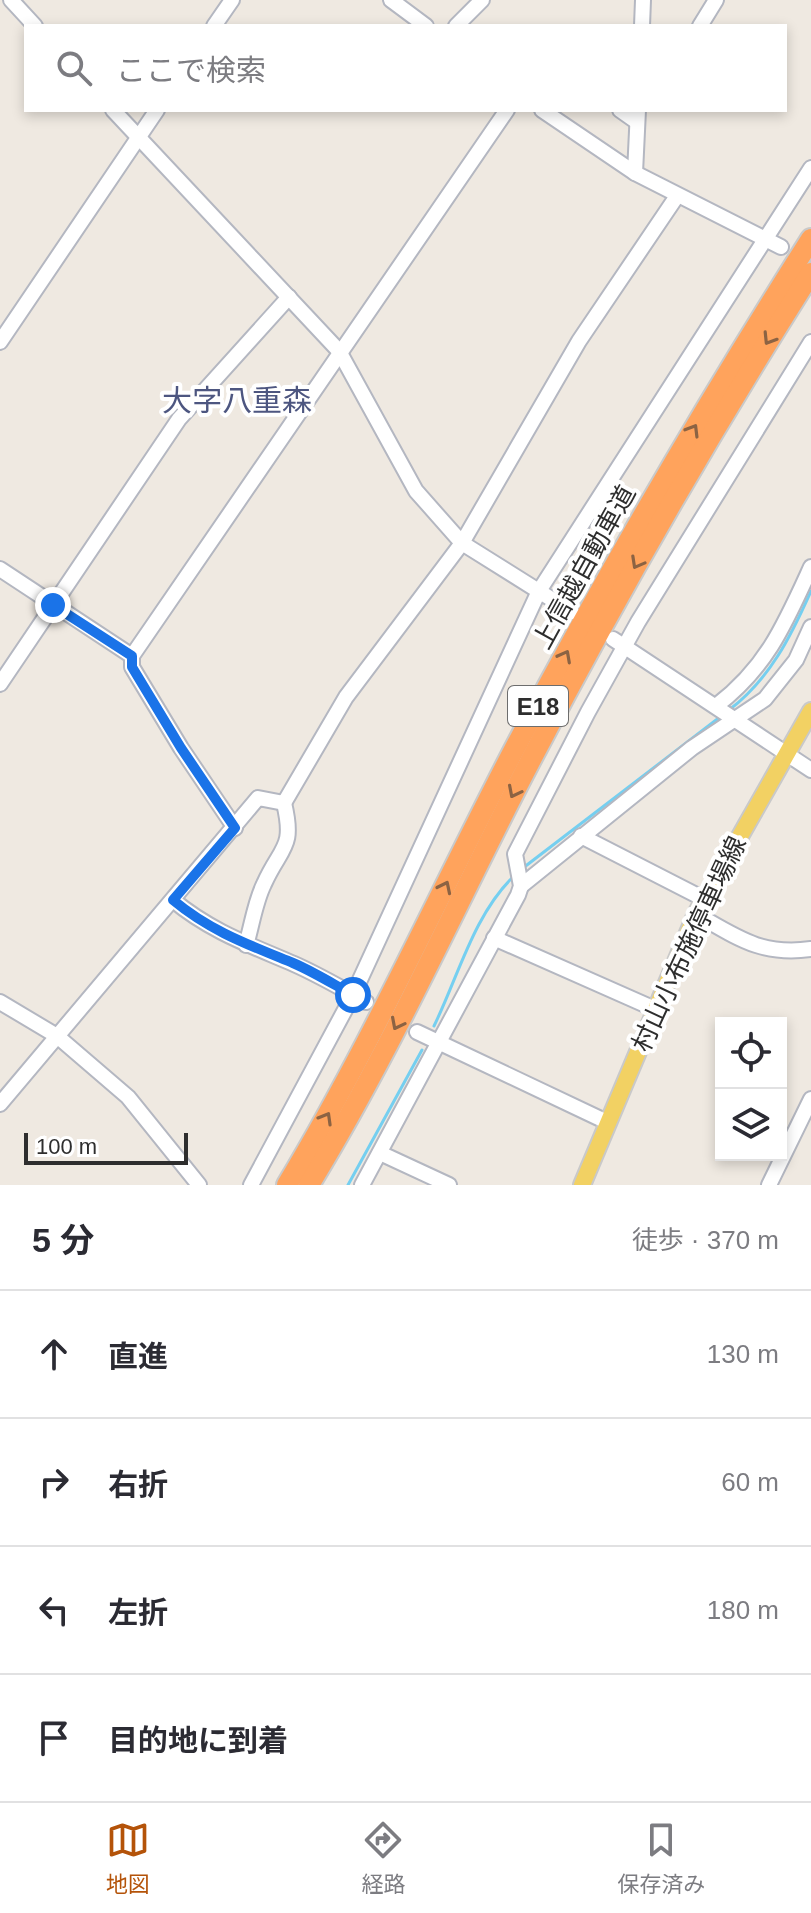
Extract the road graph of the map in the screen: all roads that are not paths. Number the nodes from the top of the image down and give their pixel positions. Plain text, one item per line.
1 (11, 0) edge
2 (232, 0) edge
3 (391, 0) edge
4 (482, 0) edge
5 (643, 0) edge
6 (716, 0) edge
7 (33, 24) edge
8 (215, 24) edge
9 (423, 24) edge
10 (458, 24) edge
11 (642, 24) edge
12 (701, 24) edge
13 (115, 112) edge
14 (156, 112) edge
15 (506, 112) edge
16 (545, 112) edge
17 (637, 120) edge
18 (139, 137) junction
19 (811, 168) edge
20 (635, 173) junction
21 (677, 196) junction
22 (811, 239) edge
23 (765, 240) junction
24 (781, 247) dead end
25 (811, 273) edge
26 (289, 297) junction
27 (0, 342) edge
28 (811, 342) edge
29 (339, 351) junction
30 (462, 543) junction
31 (811, 567) edge
32 (0, 569) edge
33 (539, 591) junction
34 (53, 605) junction
35 (572, 612) dead end
36 (811, 627) edge
37 (619, 643) junction
38 (132, 656) junction
39 (0, 684) edge
40 (718, 707) junction
41 (811, 711) edge
42 (736, 718) junction
43 (787, 753) junction
44 (811, 770) edge
45 (284, 803) junction
46 (235, 828) junction
47 (581, 836) junction
48 (519, 878) junction
49 (704, 899) junction
50 (173, 900) junction
51 (696, 914) junction
52 (494, 938) junction
53 (246, 945) junction
54 (811, 950) edge
55 (360, 999) junction
56 (0, 1002) edge
57 (657, 1010) junction
58 (417, 1032) dead end
59 (57, 1036) junction
60 (440, 1044) junction
61 (811, 1099) edge
62 (0, 1103) edge
63 (607, 1122) junction
64 (380, 1153) junction
65 (199, 1185) edge
66 (251, 1185) edge
67 (287, 1185) edge
68 (309, 1185) edge
69 (362, 1185) edge
70 (449, 1185) edge
71 (582, 1185) edge
72 (769, 1185) edge

1 - 7 street
2 - 8 street
3 - 9 street
4 - 10 street
5 - 11 street
6 - 12 street
13 - 18 street
14 - 18 street
15 - 29 street
16 - 20 street
17 - 20 street
18 - 26 street
18 - 27 street
19 - 23 street
20 - 21 street
21 - 23 street
21 - 30 street
67 -> 22 highway, 上信越自動車道 / E18
23 - 24 street
23 - 33 street
25 -> 68 highway, 上信越自動車道 / E18
26 - 29 street
26 - 34 street
28 - 37 street
29 - 30 street
29 - 38 street
30 - 33 street
30 - 45 street
31 - 40 street
32 - 34 street
33 - 35 street
33 - 55 street
34 - 38 street
34 - 39 street
36 - 42 street
37 - 40 street
37 - 48 street
38 - 46 street
40 - 42 street
41 - 43 main road, 村山小布施停車場線
42 - 43 street
42 - 47 street
43 - 44 street
43 - 49 main road, 村山小布施停車場線
45 - 46 street
45 - 53 street
46 - 50 street
47 - 48 street
47 - 49 street
48 - 52 street
49 - 51 main road, 村山小布施停車場線
50 - 53 street
50 - 59 street
51 - 54 street
51 - 57 main road, 村山小布施停車場線
52 - 57 street
52 - 60 street
53 - 55 street
55 - 66 street
56 - 59 street
57 - 63 main road, 村山小布施停車場線
58 - 60 street
59 - 62 street
59 - 65 street
60 - 63 street
60 - 64 street
61 - 72 street
63 - 71 main road, 村山小布施停車場線
64 - 69 street
64 - 70 street

